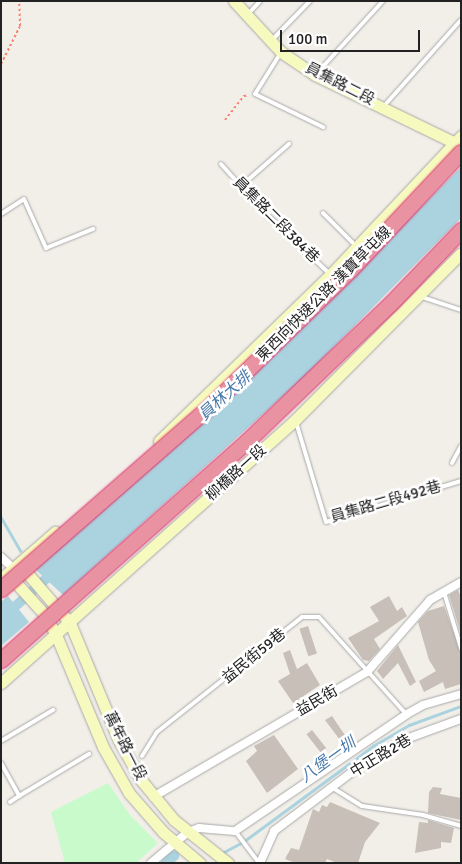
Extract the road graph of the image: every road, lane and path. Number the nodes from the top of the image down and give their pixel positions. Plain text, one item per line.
1 (19, 1) edge
2 (234, 1) edge
3 (260, 1) edge
4 (310, 1) edge
5 (383, 1) edge
6 (248, 15) junction
7 (461, 20) edge
8 (270, 41) junction
9 (281, 52) junction
10 (1, 64) edge
11 (315, 74) junction
12 (255, 94) junction
13 (384, 106) junction
14 (226, 120) dead end
15 (323, 127) dead end
16 (289, 144) dead end
17 (459, 144) edge
18 (221, 164) dead end
19 (241, 186) junction
20 (323, 213) dead end
21 (1, 214) edge
22 (93, 229) dead end
23 (461, 230) edge
24 (358, 247) junction
25 (461, 253) edge
26 (331, 274) junction
27 (420, 296) junction
28 (461, 310) edge
29 (295, 420) junction
30 (461, 446) edge
31 (452, 463) dead end
32 (461, 481) edge
33 (1, 557) edge
34 (13, 568) junction
35 (1, 579) edge
36 (461, 582) edge
37 (1, 589) edge
38 (444, 592) junction
39 (70, 623) junction
40 (56, 635) junction
41 (461, 648) edge
42 (1, 660) edge
43 (367, 672) junction
44 (1, 683) edge
45 (461, 694) edge
46 (53, 710) dead end
47 (407, 714) junction
48 (461, 719) edge
49 (1, 741) edge
50 (89, 754) dead end
51 (142, 756) dead end
52 (1, 763) edge
53 (333, 788) junction
54 (19, 796) junction
55 (153, 796) junction
56 (10, 802) dead end
57 (461, 826) edge
58 (234, 832) junction
59 (192, 836) junction
60 (179, 846) junction
61 (151, 863) edge
62 (200, 863) edge
63 (228, 863) edge
64 (260, 863) edge

1 - 10 path
2 - 6 main road, 員集路二段
3 - 6 lane
4 - 8 lane
5 - 11 lane
6 - 8 main road, 員集路二段
7 - 13 lane
8 - 9 main road, 員集路二段
9 - 11 main road, 員集路二段
9 - 12 lane
11 - 13 main road, 員集路二段
12 - 14 path
12 - 15 lane
13 - 17 main road, 員集路二段
16 - 19 lane
17 - 24 main road
17 - 37 highway, 東西向快速公路 漢寶草屯線, bridge
18 - 19 lane, 員集路二段384巷
19 - 26 lane, 員集路二段384巷
20 - 24 lane
21 - 22 lane
23 - 42 highway, bridge
24 - 26 main road
25 - 27 main road, 柳橋路一段
26 - 34 main road
27 - 28 lane
27 - 29 main road, 柳橋路一段
29 - 32 lane, 員集路二段492巷
29 - 39 main road, 柳橋路一段
30 - 31 lane
33 - 34 street
34 - 35 main road
34 - 39 main road, 萬年路一段
34 - 40 main road, 萬年路一段
36 - 38 street, 益民街
38 - 41 lane
38 - 43 street, 益民街
39 - 40 main road, 柳橋路一段
39 - 55 main road, 萬年路一段
40 - 44 main road, 柳橋路一段
40 - 60 main road, 萬年路一段
43 - 47 lane, 益民街59巷
43 - 51 lane, 益民街59巷
43 - 55 street, 益民街
45 - 47 street
46 - 49 lane
47 - 58 street
48 - 53 street, 中正路2巷
50 - 54 lane
52 - 54 lane
53 - 57 lane
53 - 64 street, 中正路2巷
54 - 56 lane
55 - 59 main road, 萬年路一段
58 - 59 street
58 - 64 lane
59 - 60 street
59 - 63 main road, 萬年路一段
60 - 61 street
60 - 62 main road, 萬年路一段

